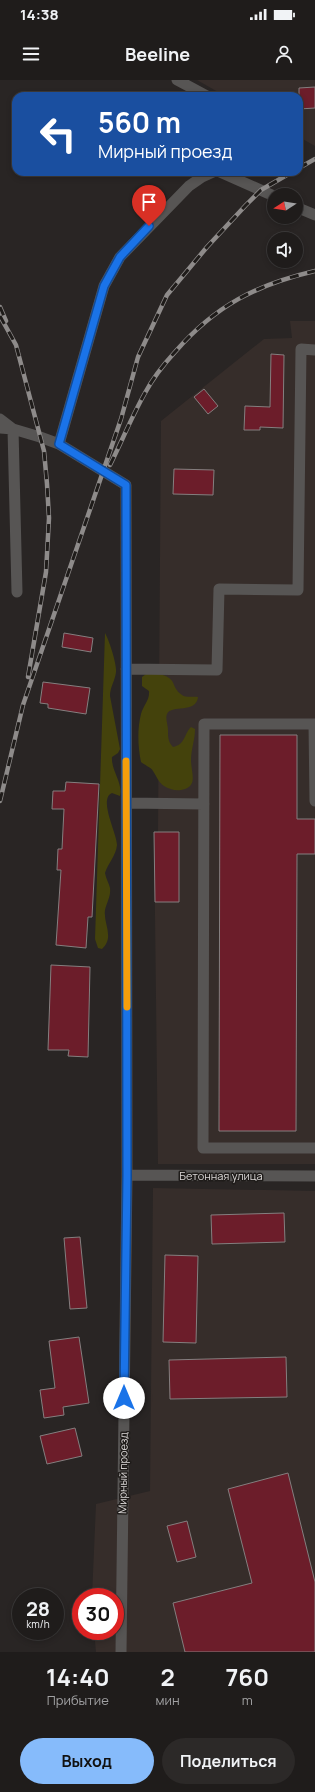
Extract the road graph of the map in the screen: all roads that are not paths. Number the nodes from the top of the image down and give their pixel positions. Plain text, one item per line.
1 (177, 80) edge
2 (200, 92) edge
3 (204, 176) edge
4 (229, 176) edge
5 (267, 193) edge
6 (303, 209) edge
7 (315, 215) edge
8 (315, 350) edge
9 (0, 419) edge
10 (0, 428) edge
11 (13, 429) junction
12 (59, 444) junction
13 (17, 592) dead end
14 (126, 669) junction
15 (315, 801) edge
16 (126, 803) junction
17 (204, 804) junction
18 (315, 1148) edge
19 (127, 1176) junction
20 (315, 1176) edge
21 (121, 1652) edge

1 - 2 street
3 - 12 street
4 - 5 street
6 - 7 street
8 - 14 street
9 - 11 street
10 - 11 street
11 - 12 street, Мирный проезд
11 - 13 street
12 - 14 street, Мирный проезд
14 - 16 street, Мирный проезд
15 - 17 street
16 - 17 street
16 - 19 street, Мирный проезд
17 - 18 street
19 - 20 street, Бетонная улица
19 - 21 street, Мирный проезд

